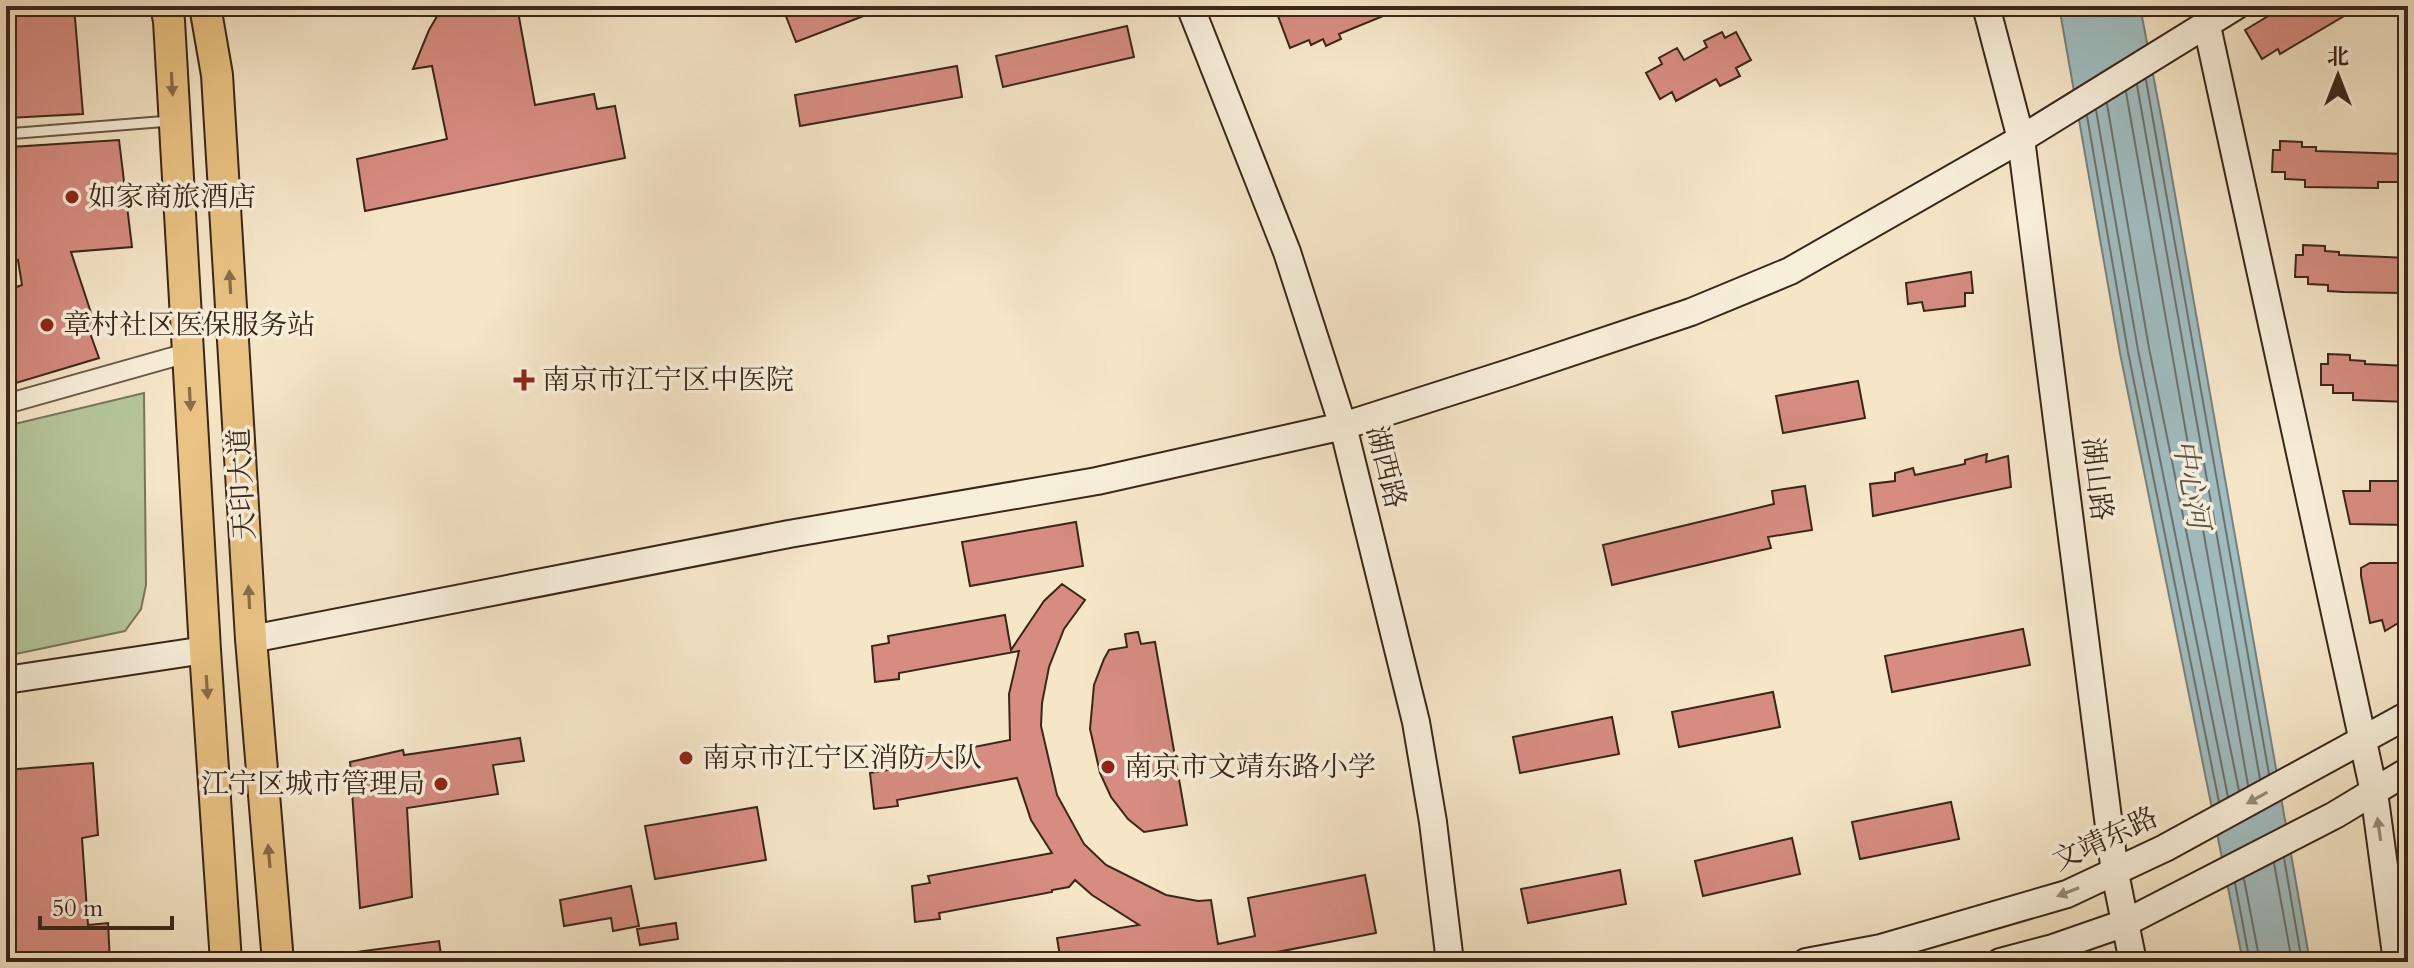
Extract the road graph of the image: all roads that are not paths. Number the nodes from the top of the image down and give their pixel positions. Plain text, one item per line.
1 (203, 6) edge
2 (1190, 6) edge
3 (1986, 6) edge
4 (2236, 6) edge
5 (167, 13) edge
6 (2207, 26) junction
7 (174, 121) junction
8 (6, 134) edge
9 (2021, 139) junction
10 (187, 353) junction
11 (6, 404) edge
12 (1343, 426) junction
13 (251, 639) junction
14 (205, 650) junction
15 (6, 680) edge
16 (2408, 715) edge
17 (2361, 742) junction
18 (2408, 771) edge
19 (2374, 792) junction
20 (2115, 873) junction
21 (2125, 923) junction
22 (226, 962) edge
23 (278, 962) edge
24 (1450, 962) edge
25 (1806, 962) edge
26 (2000, 962) edge
27 (2133, 962) edge
28 (2397, 962) edge

1 - 5 main road
13 -> 1 main road, 天印大道
2 - 12 street, 湖西路
3 - 9 street, 湖山路
4 - 6 street
5 -> 7 main road, 天印大道
6 - 9 street
6 - 17 street
7 - 8 lane
7 - 10 main road, 天印大道
9 - 12 street
9 - 20 street, 湖山路
10 - 11 street
10 -> 14 main road, 天印大道
12 - 13 street
12 - 24 street, 湖西路
23 -> 13 main road, 天印大道
14 - 15 street
14 -> 22 main road, 天印大道
16 - 17 street, 文靖东路
17 - 19 street
17 -> 20 street, 文靖东路
18 - 19 street
19 - 21 street
28 -> 19 street
20 - 21 street, 湖山路
20 -> 25 street, 文靖东路
21 - 26 street
21 - 27 street, 湖山路

